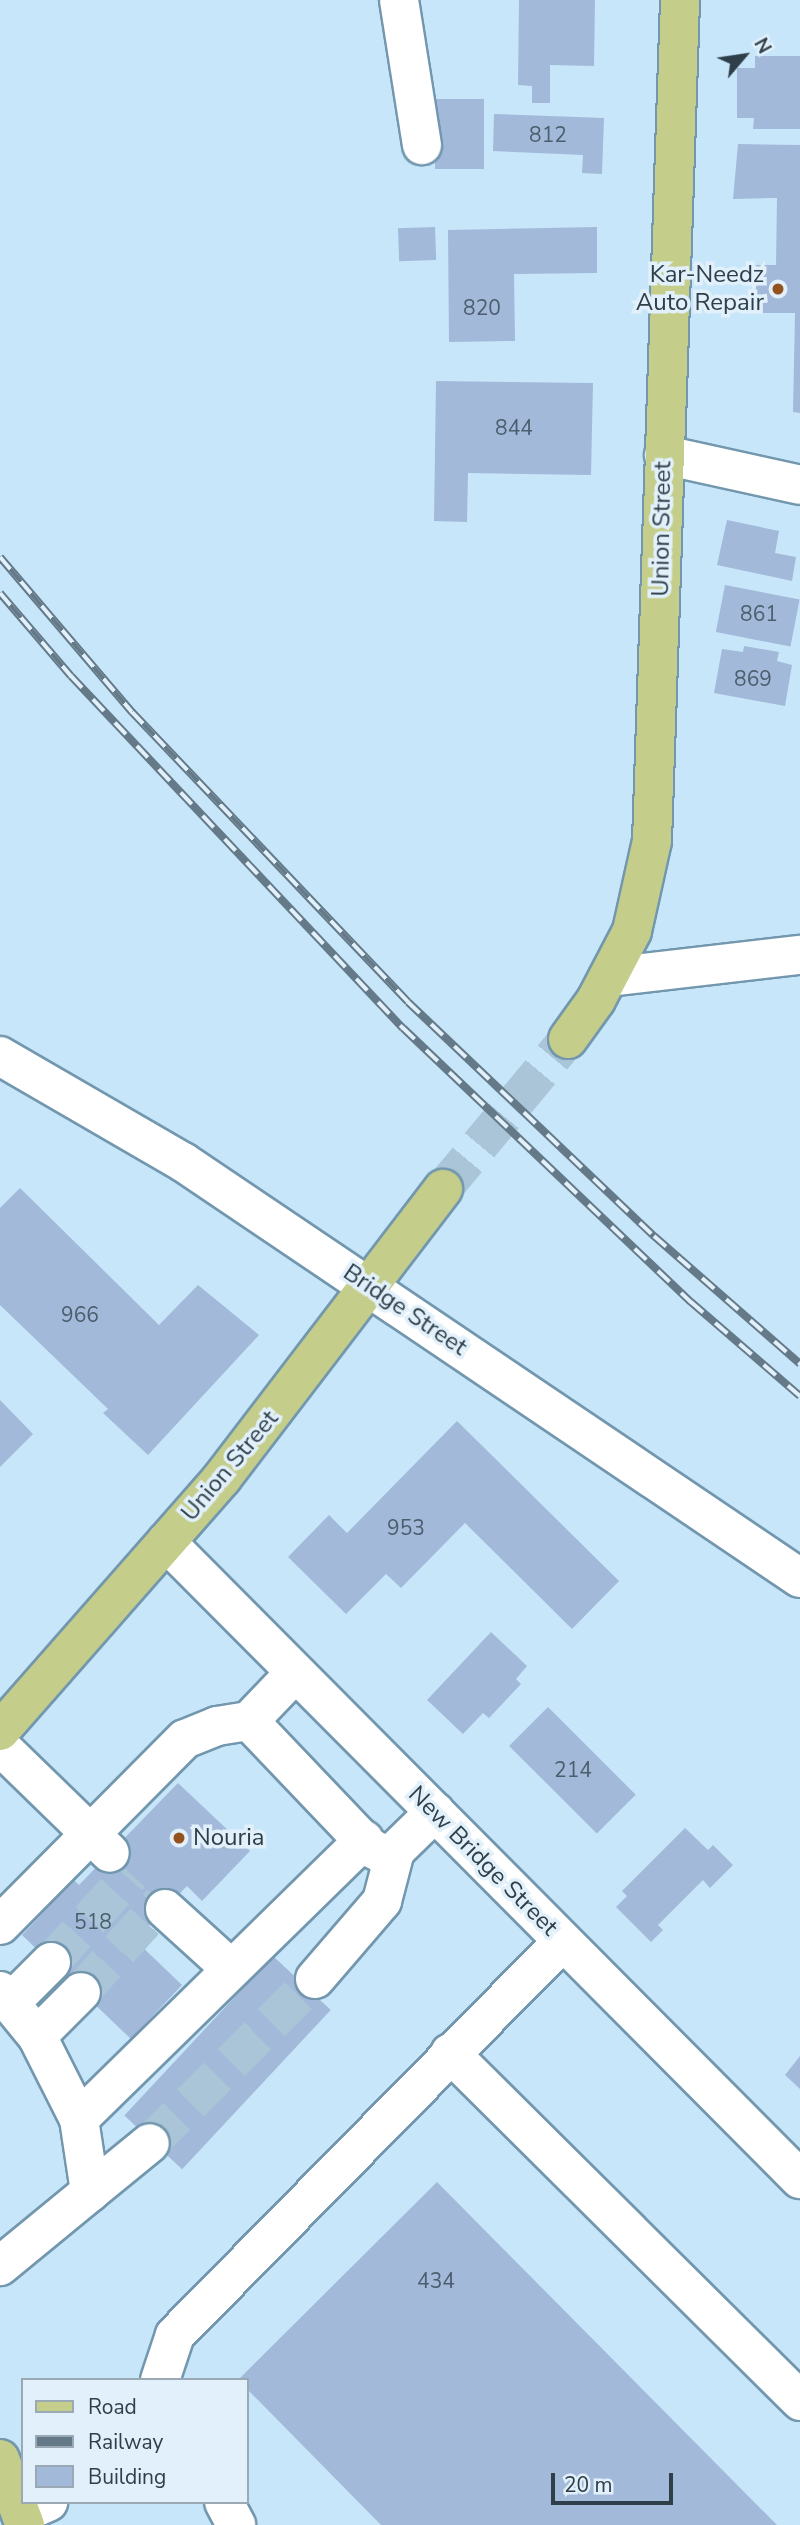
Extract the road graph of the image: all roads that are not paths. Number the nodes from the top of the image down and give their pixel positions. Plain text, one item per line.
1 (399, 0) edge
2 (680, 0) edge
3 (422, 145) dead end
4 (664, 455) junction
5 (800, 485) edge
6 (800, 955) edge
7 (609, 976) junction
8 (568, 1039) tunnel mouth
9 (0, 1056) edge
10 (443, 1189) tunnel mouth
11 (370, 1286) junction
12 (166, 1542) junction
13 (800, 1578) edge
14 (295, 1672) junction
15 (249, 1721) junction
16 (0, 1731) edge
17 (0, 1746) edge
18 (435, 1812) junction
19 (101, 1843) junction
20 (379, 1845) junction
21 (165, 1909) dead end
22 (0, 1925) edge
23 (563, 1941) junction
24 (51, 1962) tunnel mouth
25 (230, 1968) junction
26 (315, 1979) tunnel mouth
27 (81, 1992) tunnel mouth
28 (5, 1997) edge
29 (37, 2036) junction
30 (450, 2053) junction
31 (79, 2119) junction
32 (150, 2143) tunnel mouth
33 (800, 2179) edge
34 (90, 2192) junction
35 (0, 2266) edge
36 (161, 2378) edge
37 (800, 2401) edge
38 (0, 2459) edge
39 (21, 2496) edge
40 (224, 2504) edge
41 (236, 2525) edge

1 - 3 street
2 - 4 main road, Union Street
4 - 5 street
4 - 7 main road, Union Street
6 - 7 street
7 - 8 main road, Union Street
9 - 11 street, Bridge Street
10 - 11 main road, Union Street
11 - 12 main road, Union Street
11 - 13 street, Bridge Street
12 - 14 street, New Bridge Street
12 - 16 main road, Union Street
14 - 15 street
14 - 18 street, New Bridge Street
15 - 19 street
15 - 20 street
17 - 19 street
18 - 20 street
18 - 23 street, New Bridge Street
19 - 22 street
20 - 25 street
20 - 26 street
21 - 25 street
23 - 30 street
23 - 33 street, New Bridge Street
24 - 28 street
25 - 31 street
27 - 29 street
28 - 29 street
29 - 31 street
30 - 36 street
30 - 37 street
31 - 34 street
32 - 34 street
34 - 35 street
38 - 39 main road
40 - 41 street

